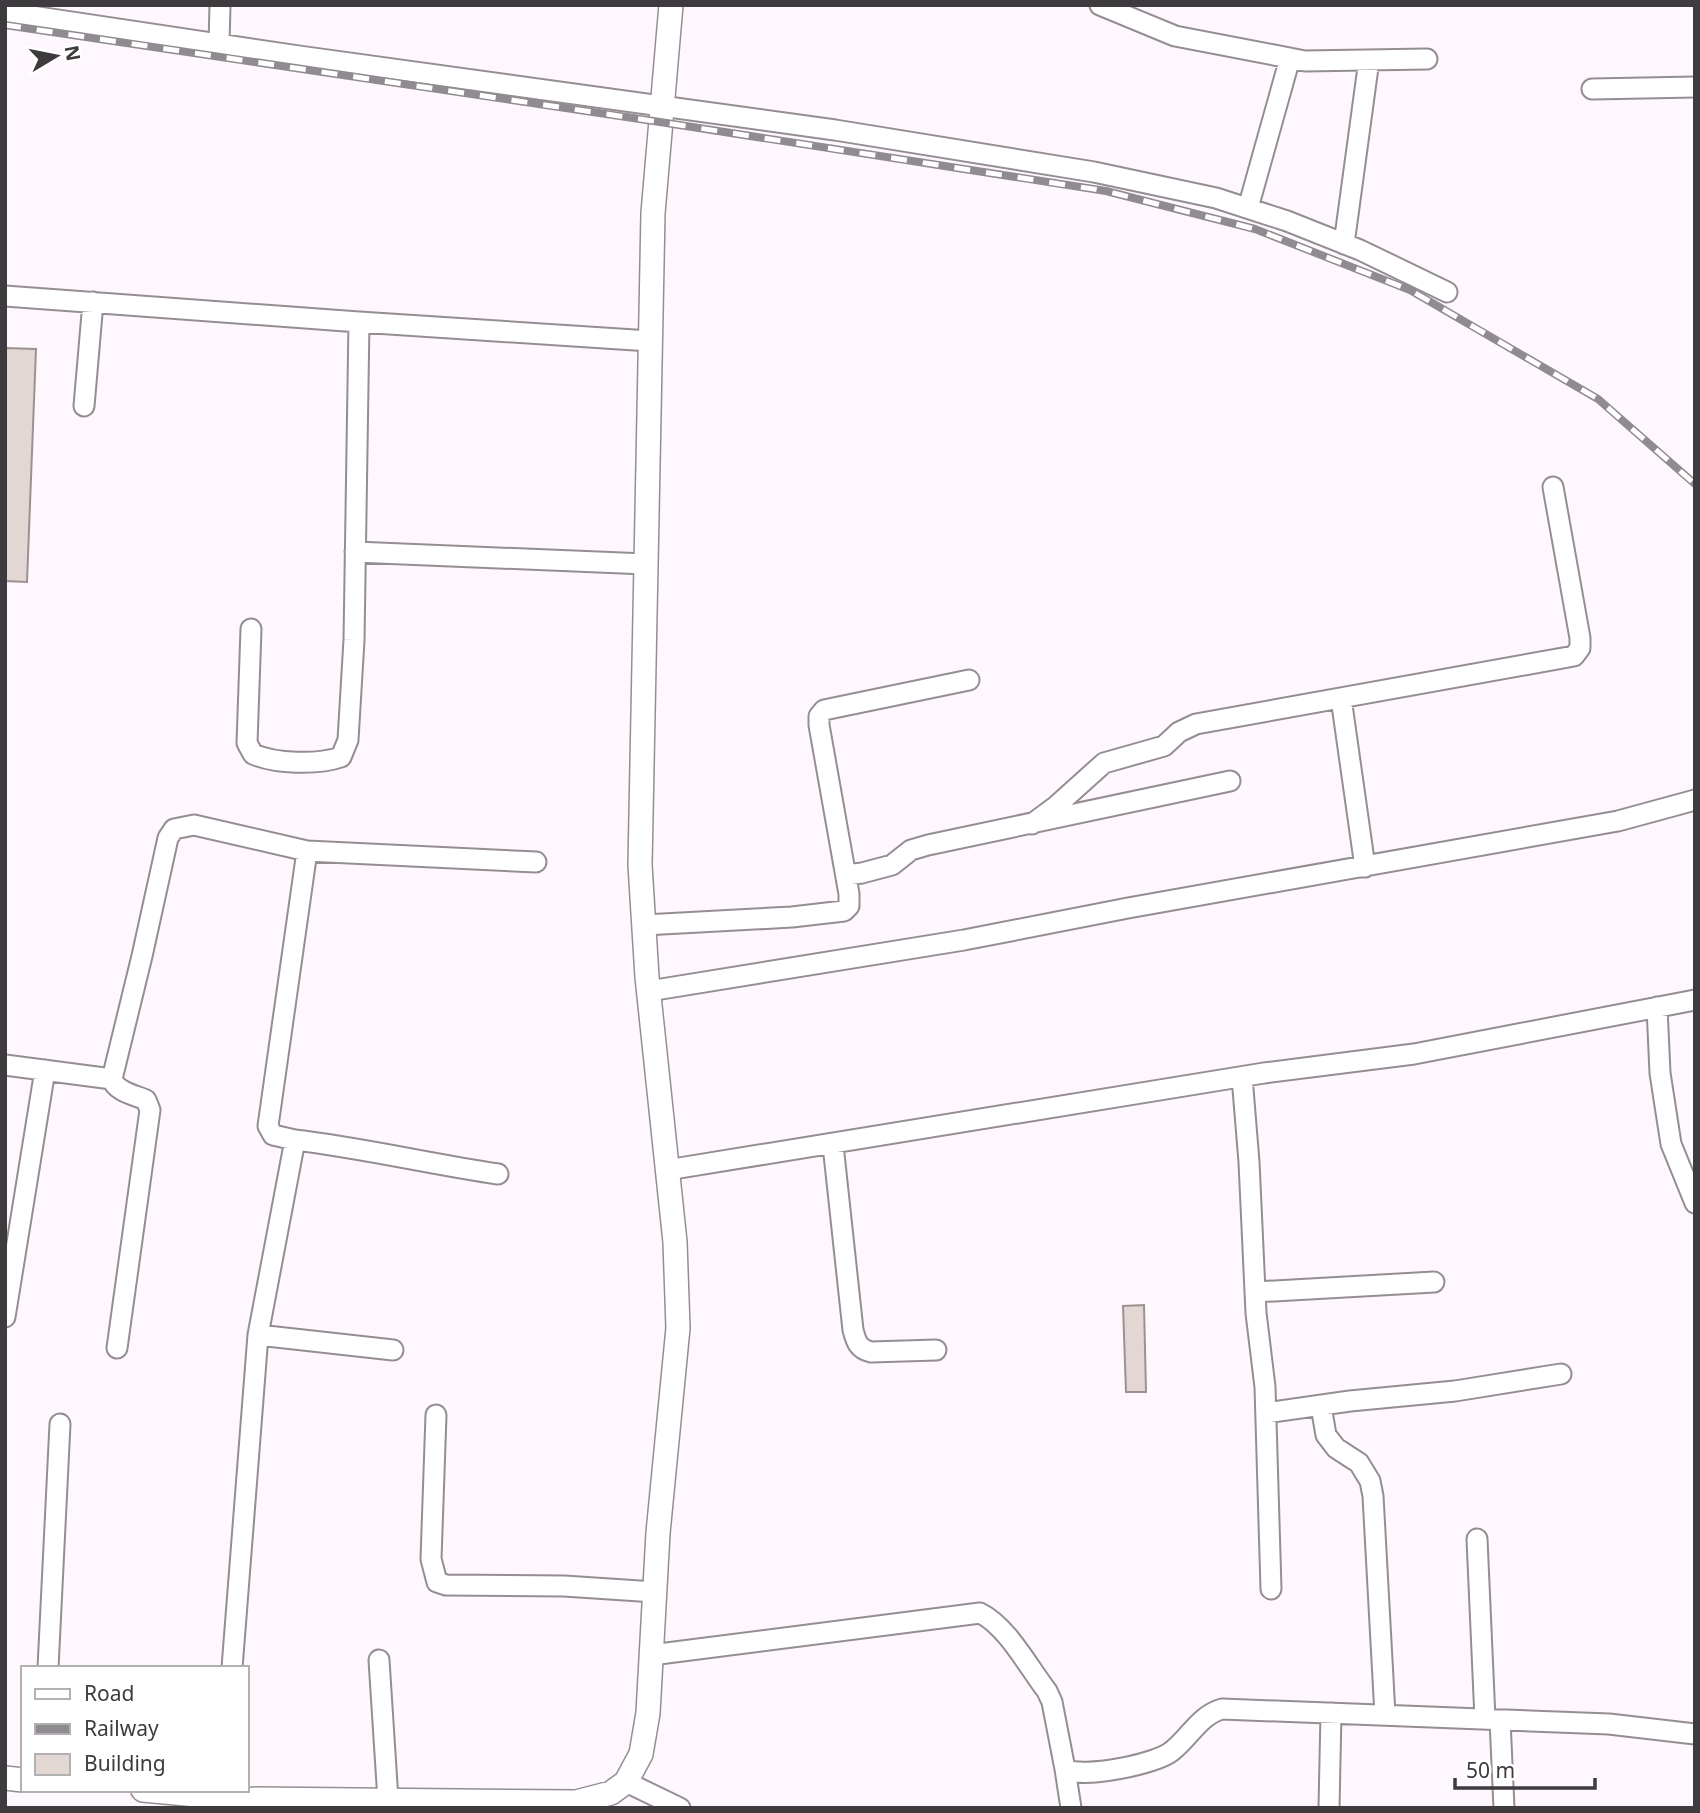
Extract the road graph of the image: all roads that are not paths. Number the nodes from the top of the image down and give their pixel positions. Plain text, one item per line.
1 (219, 5) edge
2 (671, 5) edge
3 (1100, 5) edge
4 (5, 12) edge
5 (84, 14) edge
6 (219, 44) junction
7 (1290, 58) junction
8 (1427, 59) dead end
9 (1369, 60) junction
10 (1695, 87) edge
11 (1592, 89) dead end
12 (662, 104) junction
13 (1248, 208) junction
14 (1344, 244) junction
15 (1447, 292) dead end
16 (5, 296) edge
17 (93, 302) junction
18 (359, 322) junction
19 (650, 341) junction
20 (84, 406) dead end
21 (1553, 487) dead end
22 (355, 552) junction
23 (646, 564) junction
24 (251, 629) dead end
25 (969, 680) dead end
26 (1341, 698) junction
27 (1230, 781) dead end
28 (1695, 800) edge
29 (1032, 824) junction
30 (307, 850) junction
31 (536, 862) dead end
32 (1365, 867) junction
33 (846, 875) junction
34 (644, 925) junction
35 (649, 991) junction
36 (1695, 1000) edge
37 (1657, 1007) junction
38 (5, 1065) edge
39 (46, 1070) junction
40 (1242, 1077) junction
41 (112, 1079) junction
42 (295, 1140) junction
43 (832, 1145) junction
44 (667, 1170) junction
45 (498, 1174) dead end
46 (1695, 1203) edge
47 (1434, 1282) dead end
48 (1255, 1292) junction
49 (5, 1317) edge
50 (258, 1335) junction
51 (117, 1348) dead end
52 (394, 1350) dead end
53 (936, 1350) dead end
54 (1561, 1374) dead end
55 (1321, 1406) junction
56 (1266, 1413) junction
57 (436, 1415) dead end
58 (60, 1424) dead end
59 (1477, 1539) dead end
60 (1270, 1589) dead end
61 (654, 1592) junction
62 (651, 1655) junction
63 (379, 1660) dead end
64 (48, 1666) edge
65 (232, 1666) edge
66 (1331, 1713) junction
67 (1385, 1715) junction
68 (1493, 1719) junction
69 (1695, 1734) edge
70 (1065, 1769) junction
71 (626, 1783) junction
72 (163, 1792) edge
73 (222, 1798) edge
74 (388, 1800) junction
75 (680, 1808) edge
76 (1071, 1808) edge
77 (1329, 1808) edge
78 (1504, 1808) edge

1 - 6 street
2 - 12 main road
3 - 7 street
4 - 5 street
5 - 6 street
6 - 12 street
7 - 9 street
7 - 13 street
8 - 9 street
9 - 14 street
10 - 11 street
12 - 13 street
12 - 19 main road
13 - 14 street
14 - 15 street
16 - 17 street
17 - 18 street
17 - 20 street
18 - 19 street
18 - 22 street
19 - 23 main road
21 - 26 street
22 - 23 street
22 - 24 street
23 - 34 main road
25 - 33 street
26 - 29 street
26 - 32 street
27 - 29 street
28 - 32 street
29 - 33 street
30 - 31 street
30 - 41 street
30 - 42 street
32 - 35 street
33 - 34 street
34 - 35 main road
35 - 44 main road
36 - 37 street
37 - 40 street
37 - 46 street
38 - 39 street
39 - 41 street
39 - 49 street
40 - 43 street
40 - 48 street
41 - 51 street
42 - 45 street
42 - 50 street
43 - 44 street
43 - 53 street
44 - 61 main road
47 - 48 street
48 - 56 street
50 - 52 street
50 - 65 street
54 - 55 street
55 - 56 street
55 - 67 street
56 - 60 street
57 - 61 street
58 - 64 street
59 - 68 street
61 - 62 main road
62 - 70 street
62 - 71 main road
63 - 74 street
66 - 67 street
66 - 70 street
66 - 77 street
67 - 68 street
68 - 69 street
68 - 78 street
70 - 76 street
71 - 74 main road
71 - 75 street
72 - 73 main road
73 - 74 main road

